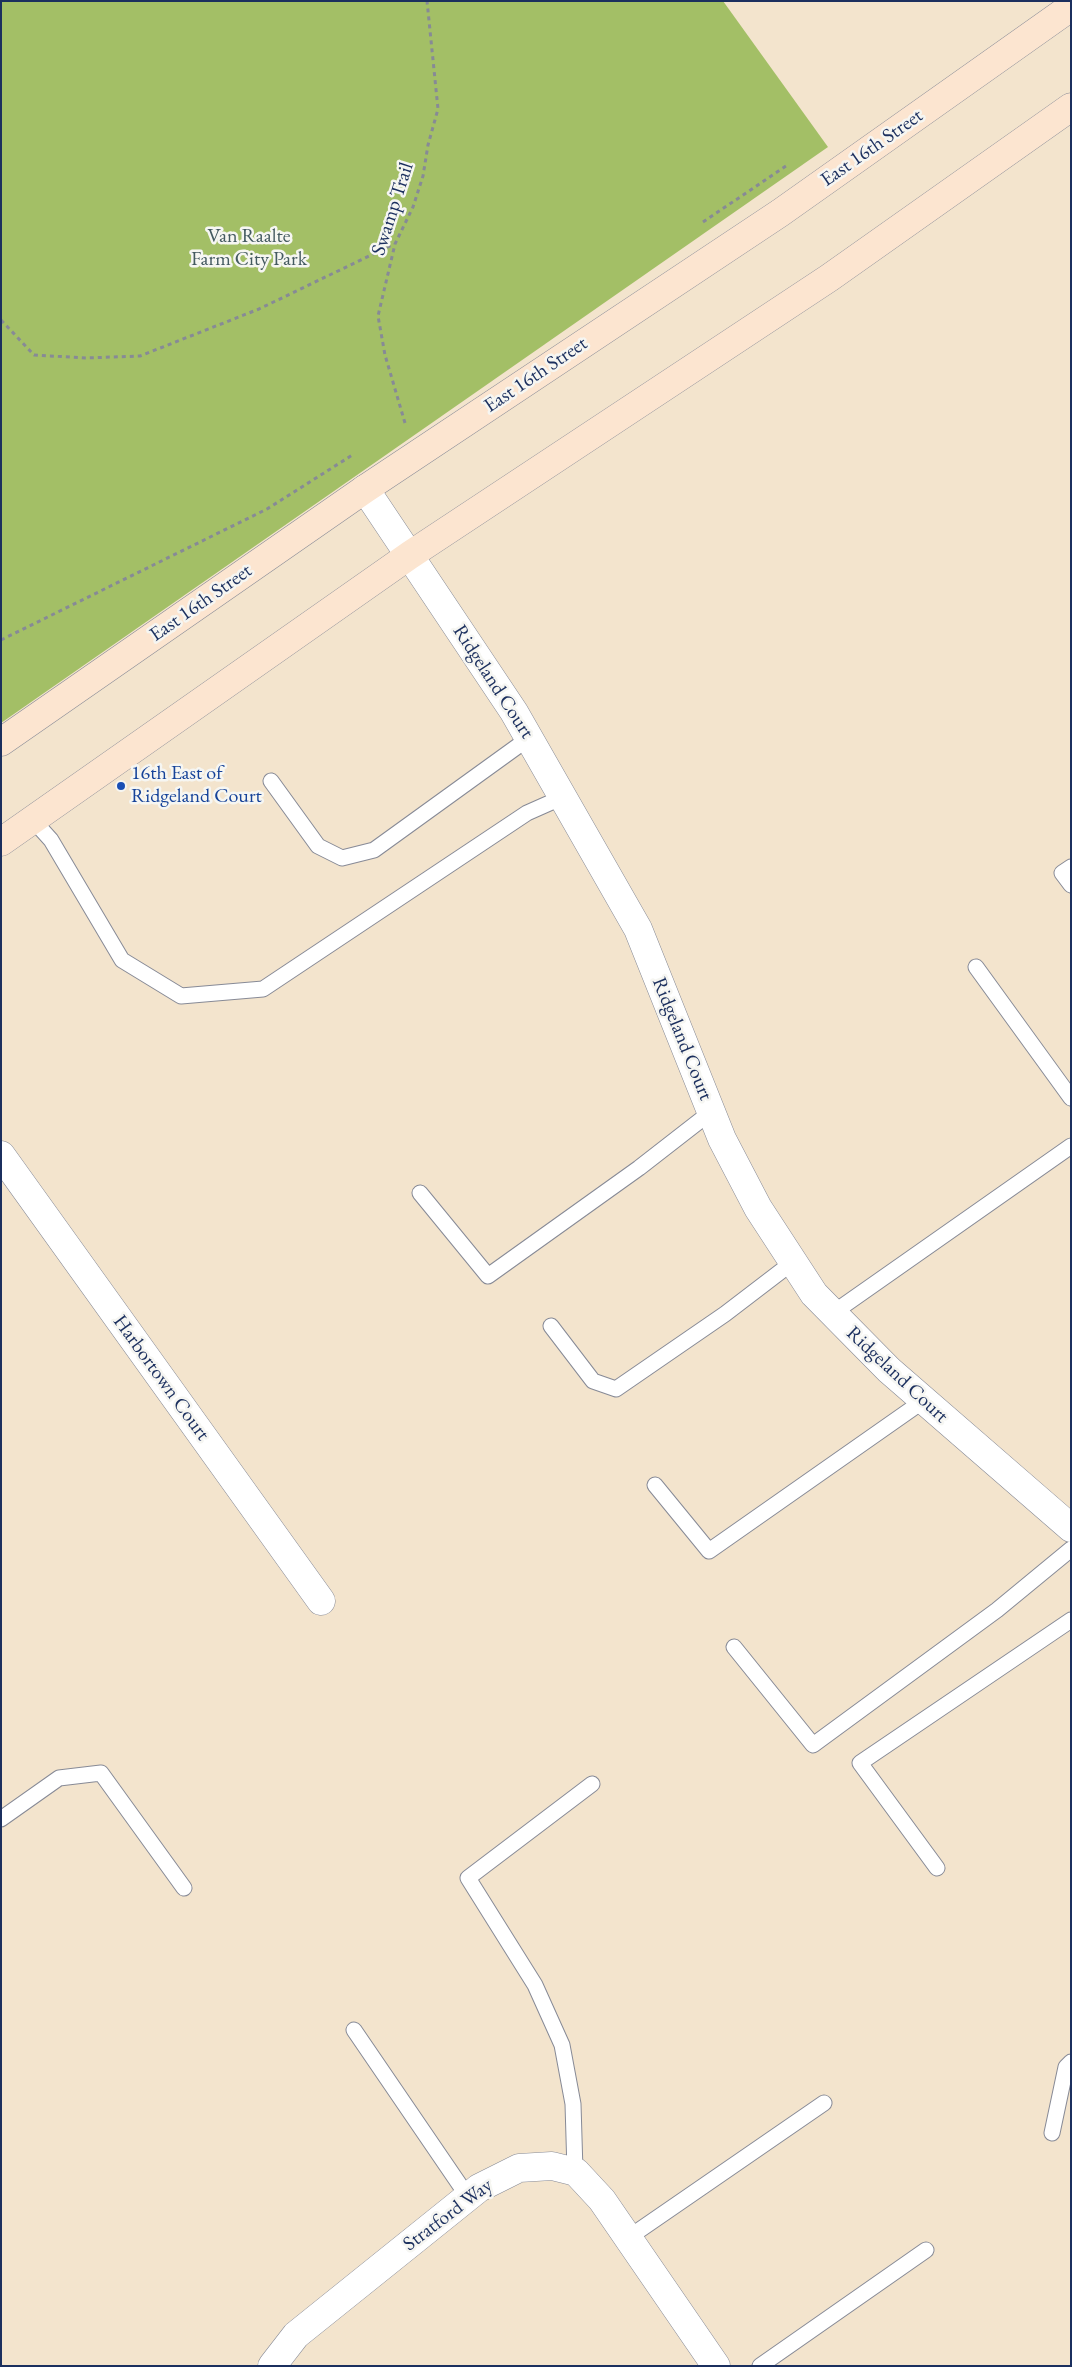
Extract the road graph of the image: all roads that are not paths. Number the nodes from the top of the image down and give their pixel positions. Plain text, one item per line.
1 (1071, 7) edge
2 (1071, 107) edge
3 (365, 489) junction
4 (410, 555) junction
5 (529, 738) junction
6 (1, 742) edge
7 (271, 781) dead end
8 (563, 797) junction
9 (33, 820) junction
10 (1, 842) edge
11 (1071, 867) edge
12 (1071, 885) edge
13 (976, 967) dead end
14 (1071, 1098) edge
15 (711, 1112) junction
16 (1071, 1146) edge
17 (1, 1155) edge
18 (420, 1193) dead end
19 (793, 1262) junction
20 (833, 1313) junction
21 (551, 1326) dead end
22 (923, 1401) junction
23 (655, 1485) dead end
24 (1071, 1528) edge
25 (1071, 1550) edge
26 (321, 1601) dead end
27 (1071, 1620) edge
28 (734, 1646) dead end
29 (592, 1784) dead end
30 (1, 1819) edge
31 (937, 1868) dead end
32 (184, 1888) dead end
33 (354, 2030) dead end
34 (1071, 2062) edge
35 (824, 2103) dead end
36 (1052, 2133) dead end
37 (575, 2171) junction
38 (468, 2197) junction
39 (628, 2238) junction
40 (926, 2250) dead end
41 (272, 2366) edge
42 (716, 2366) edge
43 (760, 2366) edge

1 - 3 main road, East 16th Street
2 - 4 main road
3 - 4 street, Ridgeland Court
3 - 6 main road, East 16th Street
4 - 5 street, Ridgeland Court
4 - 9 main road
5 - 7 lane
5 - 8 street, Ridgeland Court
8 - 9 lane
8 - 15 street, Ridgeland Court
9 - 10 main road
11 - 12 lane
13 - 14 lane
15 - 18 lane
15 - 19 street, Ridgeland Court
16 - 20 lane
17 - 26 street, Harbortown Court
19 - 20 street, Ridgeland Court
19 - 21 lane
20 - 22 street, Ridgeland Court
22 - 23 lane
22 - 24 street, Ridgeland Court
25 - 28 lane
27 - 31 lane
29 - 37 lane
30 - 32 lane
33 - 38 lane
34 - 36 lane
35 - 39 lane
37 - 38 street, Stratford Way
37 - 39 street
38 - 41 street, Stratford Way
39 - 42 street
40 - 43 lane

